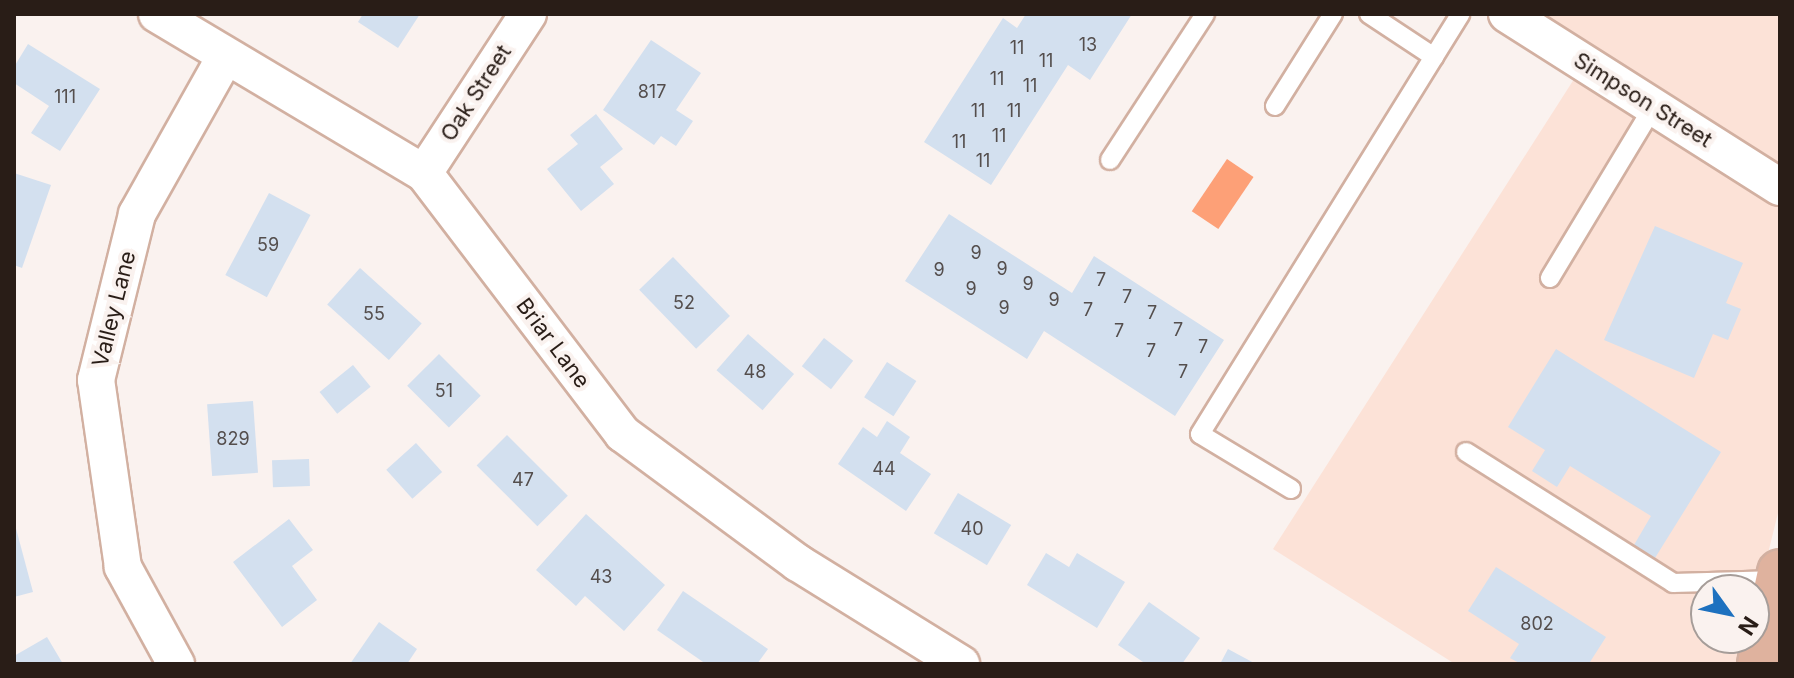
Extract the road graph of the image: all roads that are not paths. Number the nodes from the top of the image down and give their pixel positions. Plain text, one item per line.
1 (157, 14) edge
2 (528, 14) edge
3 (1205, 14) edge
4 (1333, 14) edge
5 (1369, 14) edge
6 (1460, 14) edge
7 (1530, 20) edge
8 (225, 57) junction
9 (1434, 57) junction
10 (1275, 106) dead end
11 (1653, 107) junction
12 (1110, 160) dead end
13 (424, 173) junction
14 (1780, 187) edge
15 (1550, 278) dead end
16 (1466, 452) dead end
17 (1291, 489) dead end
18 (1779, 576) edge
19 (176, 664) edge
20 (961, 664) edge
21 (1760, 664) edge

1 - 8 street, Briar Lane
2 - 13 street, Oak Street
3 - 12 lane
4 - 10 lane
5 - 9 lane
6 - 9 lane
7 - 11 street, Simpson Street
8 - 13 street, Briar Lane
8 - 19 street, Valley Lane
9 - 17 lane
11 - 14 street, Simpson Street
11 - 15 lane
13 - 20 street, Briar Lane
16 - 18 lane
18 - 21 main road

